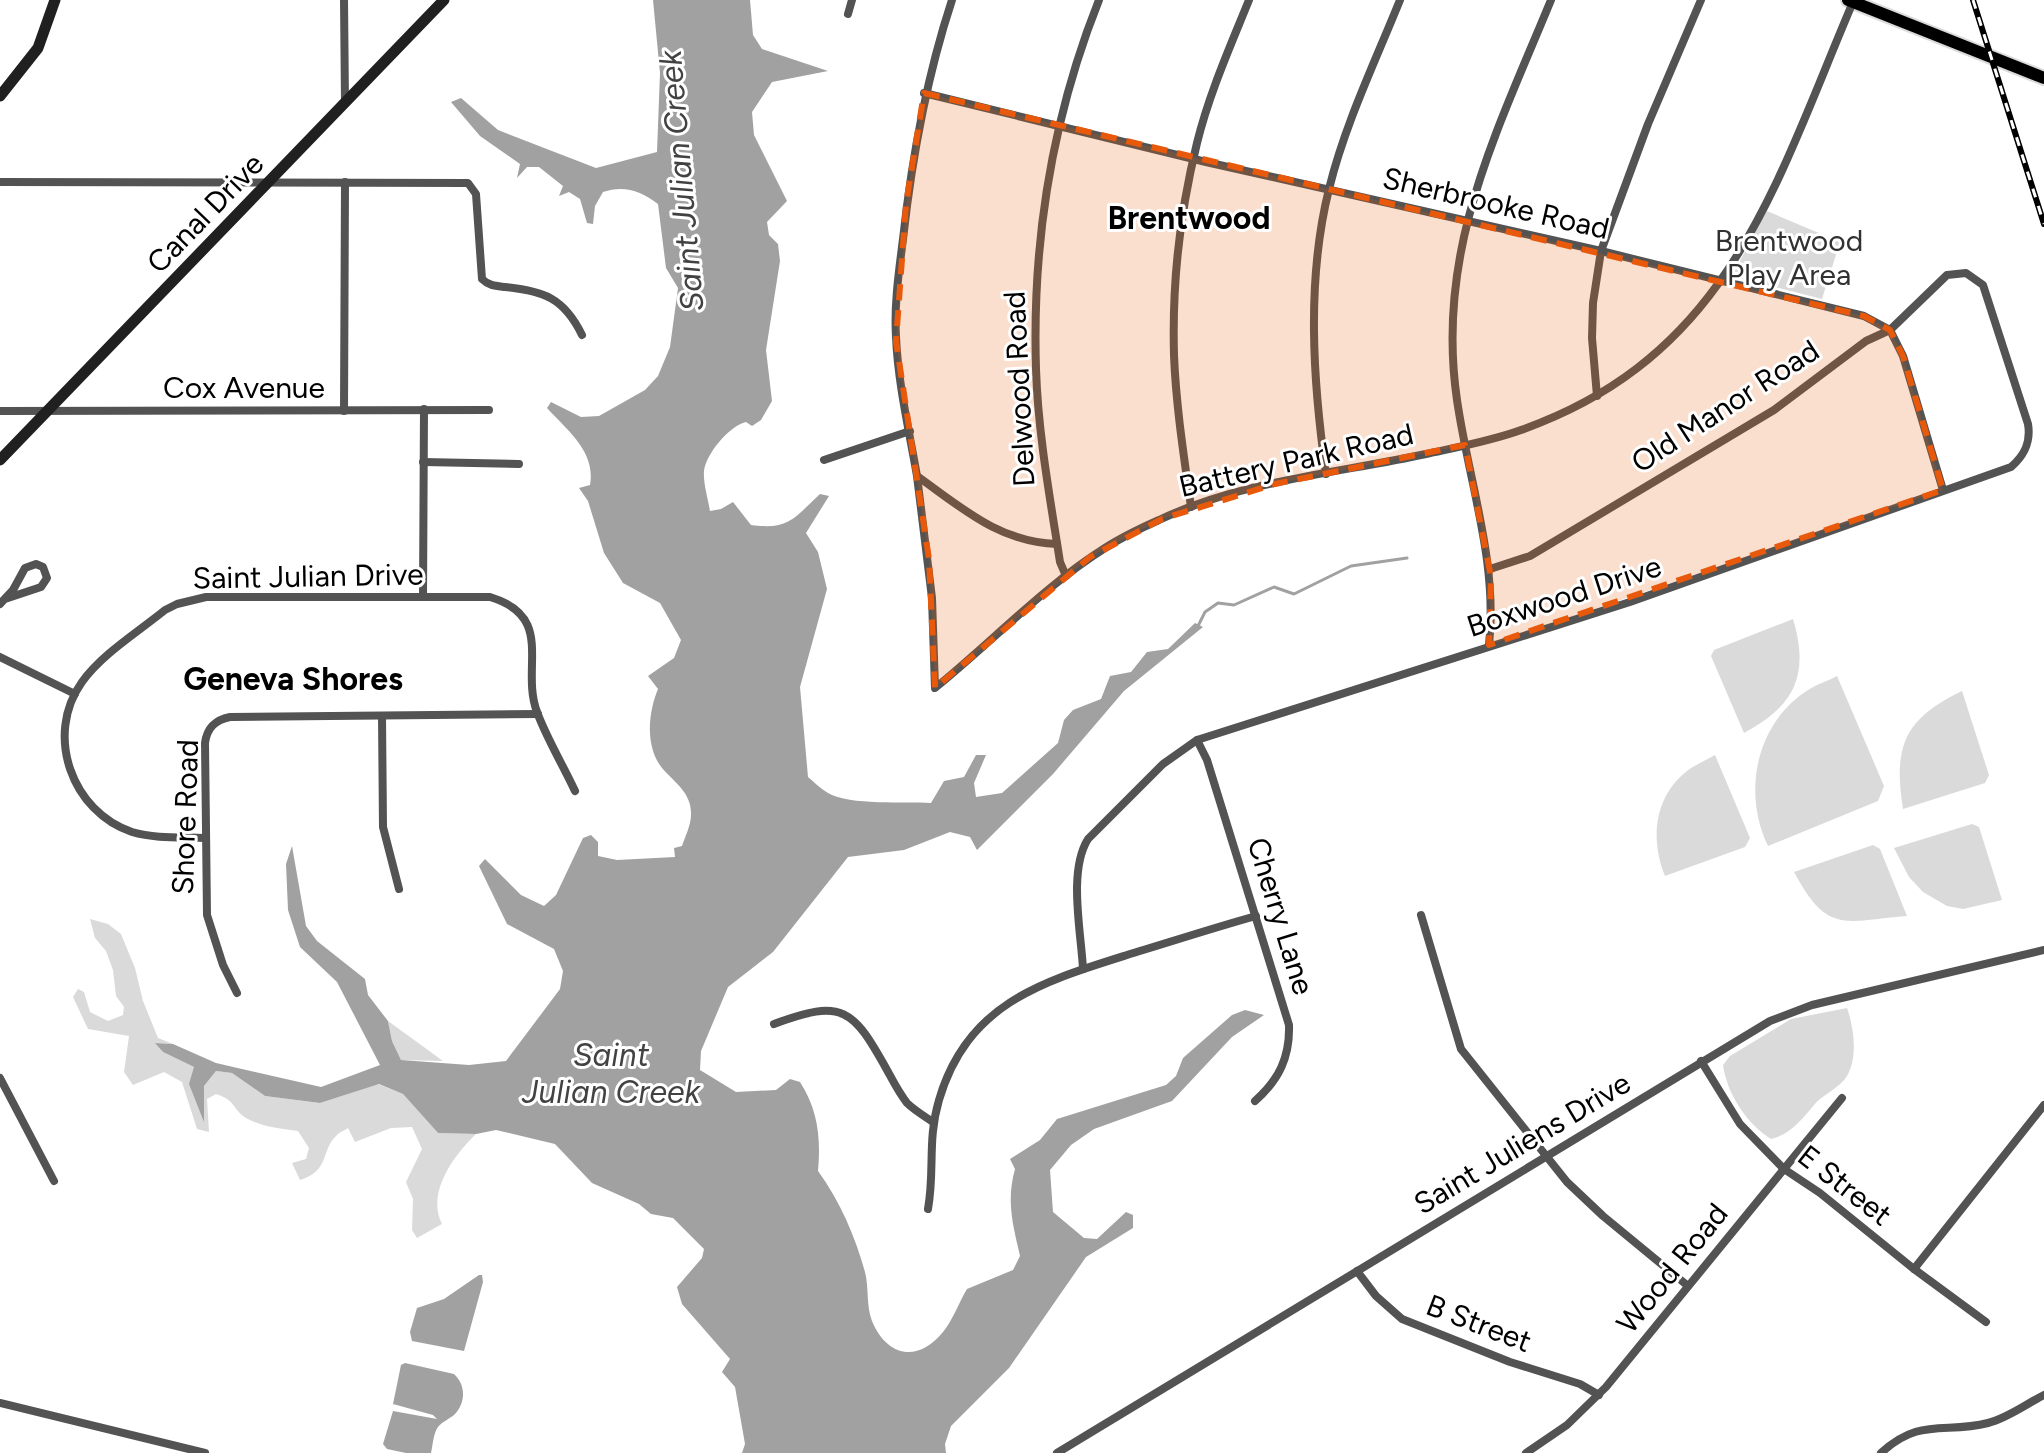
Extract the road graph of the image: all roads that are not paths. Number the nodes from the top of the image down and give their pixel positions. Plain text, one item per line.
1 (55, 0) edge
2 (344, 0) edge
3 (444, 0) edge
4 (852, 0) edge
5 (952, 0) edge
6 (1099, 0) edge
7 (1249, 0) edge
8 (1400, 0) edge
9 (1551, 0) edge
10 (1701, 0) edge
11 (1850, 1) edge
12 (848, 14) dead end
13 (2044, 78) edge
14 (924, 93) junction
15 (0, 96) edge
16 (345, 103) junction
17 (1058, 125) junction
18 (1194, 159) junction
19 (0, 182) edge
20 (268, 182) junction
21 (345, 182) junction
22 (1329, 190) junction
23 (1467, 220) junction
24 (1601, 251) junction
25 (1974, 276) joint
26 (1723, 280) junction
27 (1890, 330) junction
28 (582, 335) dead end
29 (1597, 396) junction
30 (424, 409) junction
31 (489, 410) dead end
32 (0, 411) edge
33 (344, 411) junction
34 (46, 412) junction
35 (910, 431) junction
36 (1465, 445) junction
37 (0, 460) edge
38 (824, 460) dead end
39 (423, 462) junction
40 (519, 464) dead end
41 (1326, 474) junction
42 (917, 476) junction
43 (1943, 490) junction
44 (1191, 507) junction
45 (1057, 544) junction
46 (1490, 569) junction
47 (1066, 576) junction
48 (423, 597) junction
49 (3, 601) edge
50 (1489, 645) junction
51 (0, 657) edge
52 (75, 694) junction
53 (538, 714) junction
54 (382, 716) junction
55 (1197, 740) junction
56 (575, 791) dead end
57 (205, 838) junction
58 (399, 889) dead end
59 (1421, 915) dead end
60 (1256, 916) junction
61 (2044, 950) edge
62 (1083, 969) junction
63 (237, 993) dead end
64 (774, 1024) dead end
65 (1701, 1061) junction
66 (0, 1078) edge
67 (1842, 1098) dead end
68 (1255, 1101) dead end
69 (2044, 1105) edge
70 (933, 1122) junction
71 (1547, 1156) junction
72 (1784, 1169) junction
73 (54, 1181) dead end
74 (928, 1209) dead end
75 (1914, 1269) junction
76 (1357, 1271) junction
77 (1688, 1286) junction
78 (1986, 1322) dead end
79 (1599, 1395) junction
80 (2044, 1395) edge
81 (0, 1403) edge
82 (205, 1453) edge
83 (1057, 1453) edge
84 (1526, 1453) edge
85 (1881, 1453) edge

1 - 15 main road
2 - 16 street
3 - 16 main road, Canal Drive
4 - 12 street
5 - 14 street
6 - 17 street, Delwood Road
7 - 18 street
8 - 22 street
9 - 23 street
10 - 24 street
11 - 13 main road
11 - 26 street, Battery Park Road
14 - 17 street, Sherbrooke Road
14 - 35 street
16 - 20 main road, Canal Drive
17 - 18 street, Sherbrooke Road
17 - 45 street, Delwood Road
18 - 22 street, Sherbrooke Road
18 - 44 street
19 - 20 street
20 - 21 street
20 - 34 main road, Canal Drive
21 - 28 street
21 - 33 street
22 - 23 street, Sherbrooke Road
22 - 41 street
23 - 24 street, Sherbrooke Road
23 - 36 street
24 - 26 street, Sherbrooke Road
24 - 29 street
25 - 27 street, Old Manor Road
25 - 43 street, Boxwood Drive
26 - 27 street, Sherbrooke Road
26 - 29 street, Battery Park Road
27 - 43 street
27 - 46 street, Old Manor Road
29 - 36 street, Battery Park Road
30 - 31 street, Cox Avenue
30 - 33 street, Cox Avenue
30 - 39 street
32 - 34 street, Cox Avenue
33 - 34 street, Cox Avenue
34 - 37 main road, Canal Drive
35 - 38 street
35 - 42 street
36 - 41 street, Battery Park Road
36 - 46 street
39 - 40 street
39 - 48 street
41 - 44 street, Battery Park Road
42 - 45 street
42 - 47 street, Battery Park Road
43 - 50 street, Boxwood Drive
44 - 47 street, Battery Park Road
45 - 47 street
46 - 50 street
48 - 52 street, Saint Julian Drive
48 - 53 street, Saint Julian Drive
49 - 49 street
50 - 55 street, Boxwood Drive
51 - 52 street
52 - 57 street, Saint Julian Drive
53 - 54 street, Shore Road
53 - 56 street, Saint Julian Drive
54 - 57 street, Shore Road
54 - 58 street
55 - 60 street, Cherry Lane
55 - 62 street, Boxwood Drive
57 - 63 street, Shore Road
59 - 71 street
60 - 62 street
60 - 68 street, Cherry Lane
61 - 65 street, Saint Juliens Drive
62 - 70 street
64 - 70 street
65 - 71 street, Saint Juliens Drive
65 - 72 street, E Street
66 - 73 street
67 - 72 street, Wood Road
69 - 75 street
70 - 74 street
71 - 76 street, Saint Juliens Drive
71 - 77 street
72 - 75 street, E Street
72 - 77 street, Wood Road
75 - 78 street, E Street
76 - 79 street, B Street
76 - 83 street, Saint Juliens Drive
77 - 79 street, Wood Road
79 - 84 street, Wood Road
80 - 85 street
81 - 82 street

